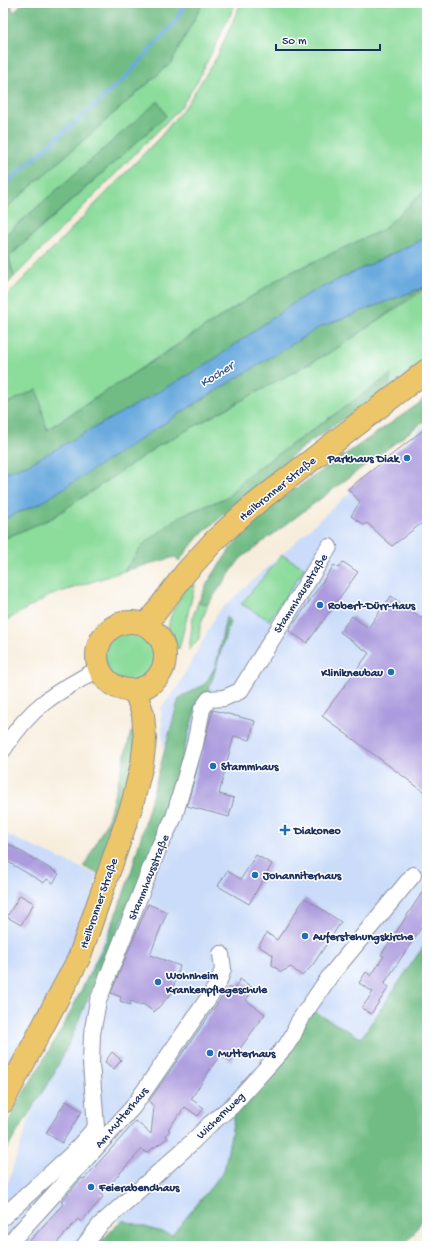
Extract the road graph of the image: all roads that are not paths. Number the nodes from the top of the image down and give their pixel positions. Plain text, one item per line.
1 (427, 370) edge
2 (329, 547) dead end
3 (146, 625) junction
4 (99, 670) junction
5 (135, 691) junction
6 (3, 750) edge
7 (413, 875) dead end
8 (221, 954) dead end
9 (3, 1102) edge
10 (3, 1216) edge
11 (7, 1246) edge
12 (84, 1246) edge

1 - 3 main road, Heilbronner Straße
2 - 10 street, Stammhausstraße
3 - 4 main road
3 - 5 main road
4 - 5 main road
4 - 6 street
5 - 9 main road, Heilbronner Straße
7 - 12 street, Wichernweg
8 - 11 street, Am Mutterhaus

